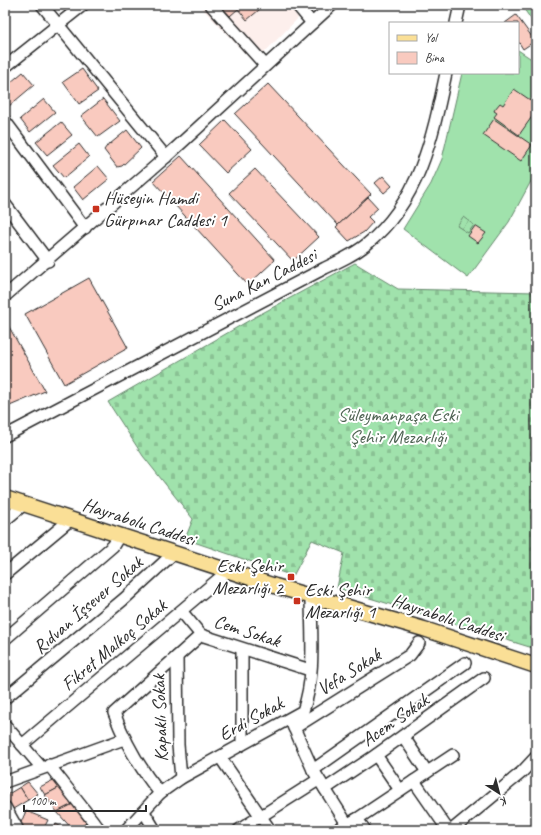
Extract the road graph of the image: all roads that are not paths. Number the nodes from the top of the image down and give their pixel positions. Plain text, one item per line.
1 (42, 5) edge
2 (83, 5) edge
3 (211, 5) edge
4 (297, 5) edge
5 (332, 5) edge
6 (460, 5) edge
7 (458, 22) edge
8 (312, 23) junction
9 (59, 25) junction
10 (265, 65) junction
11 (5, 67) edge
12 (446, 74) edge
13 (5, 121) edge
14 (166, 156) junction
15 (5, 204) edge
16 (85, 228) junction
17 (48, 260) junction
18 (5, 296) edge
19 (5, 436) edge
20 (5, 498) edge
21 (23, 505) junction
22 (5, 520) edge
23 (70, 520) junction
24 (119, 536) junction
25 (174, 553) junction
26 (228, 571) junction
27 (5, 574) edge
28 (311, 596) junction
29 (182, 612) junction
30 (201, 636) junction
31 (5, 639) edge
32 (419, 643) dead end
33 (242, 650) junction
34 (177, 657) junction
35 (465, 664) dead end
36 (536, 666) edge
37 (310, 670) junction
38 (484, 678) dead end
39 (5, 698) edge
40 (292, 723) junction
41 (5, 725) edge
42 (403, 736) junction
43 (124, 739) junction
44 (242, 744) junction
45 (22, 746) junction
46 (376, 755) junction
47 (453, 755) dead end
48 (220, 757) junction
49 (536, 757) edge
50 (46, 767) junction
51 (427, 772) junction
52 (316, 775) junction
53 (180, 778) junction
54 (414, 781) junction
55 (5, 782) edge
56 (325, 789) junction
57 (400, 790) junction
58 (160, 794) junction
59 (5, 807) edge
60 (144, 812) junction
61 (262, 815) junction
62 (352, 821) junction
63 (18, 830) edge
64 (100, 830) edge
65 (126, 830) edge
66 (156, 830) edge
67 (238, 830) edge
68 (270, 830) edge
69 (337, 830) edge
70 (364, 830) edge
71 (448, 830) edge
72 (452, 830) edge

1 - 9 street
2 - 9 street
3 - 10 street
4 - 8 street
5 - 8 street
6 - 7 street
8 - 10 street
9 - 11 street
9 - 14 street
10 - 14 street
12 - 19 street, Suna Kan Caddesi
13 - 16 street
14 - 16 street
15 - 17 street
16 - 17 street
17 - 18 street
20 - 21 main road, Hayrabolu Caddesi
21 - 22 street
21 - 23 main road, Hayrabolu Caddesi
23 - 24 main road, Hayrabolu Caddesi
23 - 27 street
24 - 25 main road, Hayrabolu Caddesi
24 - 31 street
25 - 26 main road, Hayrabolu Caddesi
25 - 39 street, Rıdvan İşsever Sokak
26 - 28 main road, Hayrabolu Caddesi
26 - 29 street, Fikret Malkoç Sokak
28 - 36 main road, Hayrabolu Caddesi
28 - 37 street, Erdi Sokak
29 - 30 street, Cem Sokak
29 - 45 street, Fikret Malkoç Sokak
30 - 33 street, Cem Sokak
30 - 34 street
32 - 40 street, Vefa Sokak
33 - 37 street, Cem Sokak
33 - 44 street
34 - 43 street
34 - 53 street, Kapaklı Sokak
35 - 52 street
37 - 40 street, Erdi Sokak
38 - 42 street, Acem Sokak
40 - 44 street, Erdi Sokak
40 - 52 street
41 - 45 street
42 - 46 street, Acem Sokak
42 - 51 street
43 - 50 street
43 - 58 street
44 - 48 street, Erdi Sokak
45 - 50 street
46 - 56 street, Acem Sokak
46 - 57 street
47 - 51 street
48 - 53 street, Erdi Sokak
48 - 61 street
49 - 72 street
50 - 55 street
50 - 64 street
51 - 54 street
52 - 56 street
52 - 61 street
53 - 58 street, Erdi Sokak
54 - 57 street
54 - 71 street
56 - 62 street
57 - 62 street
58 - 60 street, Erdi Sokak
59 - 63 street
60 - 65 street, Erdi Sokak
60 - 66 street
61 - 67 street
61 - 68 street
62 - 69 street
62 - 70 street

